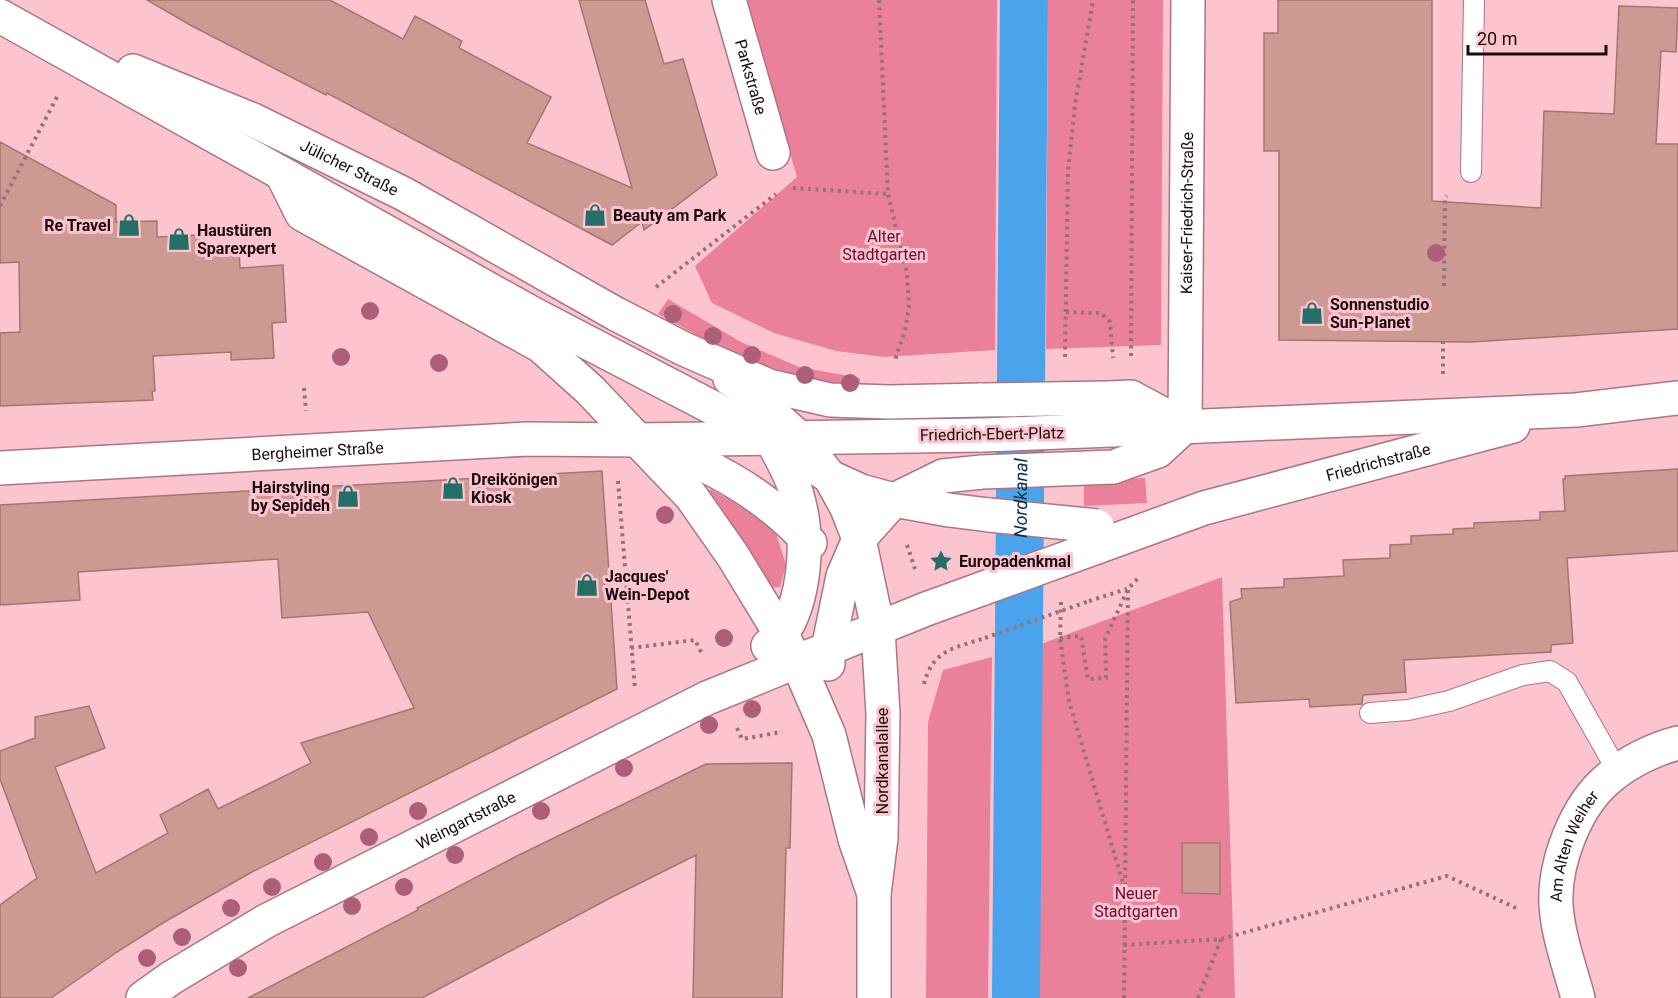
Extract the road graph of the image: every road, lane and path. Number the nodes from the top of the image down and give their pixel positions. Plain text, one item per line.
1 (729, 0) edge
2 (879, 0) edge
3 (1093, 0) edge
4 (1133, 0) edge
5 (1188, 0) edge
6 (1474, 0) edge
7 (0, 17) edge
8 (76, 59) junction
9 (773, 153) dead end
10 (1471, 172) joint
11 (282, 174) junction
12 (888, 194) junction
13 (0, 206) edge
14 (1444, 286) dead end
15 (666, 292) dead end
16 (556, 326) joint
17 (1112, 347) dead end
18 (684, 349) junction
19 (895, 362) dead end
20 (1131, 363) dead end
21 (1678, 398) edge
22 (1575, 410) junction
23 (1185, 426) junction
24 (784, 438) junction
25 (636, 440) junction
26 (0, 468) edge
27 (618, 474) dead end
28 (830, 477) junction
29 (894, 500) junction
30 (1169, 520) joint
31 (1097, 536) junction
32 (805, 537) junction
33 (859, 539) junction
34 (843, 576) junction
35 (1128, 589) junction
36 (877, 622) junction
37 (632, 648) junction
38 (789, 648) junction
39 (828, 649) junction
40 (942, 653) dead end
41 (713, 678) junction
42 (635, 690) dead end
43 (1370, 713) dead end
44 (829, 735) junction
45 (1678, 743) edge
46 (1618, 772) junction
47 (1125, 890) junction
48 (874, 894) junction
49 (1559, 928) junction
50 (1221, 939) junction
51 (1125, 945) junction
52 (143, 998) edge
53 (874, 998) edge
54 (1124, 998) edge
55 (1198, 998) edge
56 (1578, 998) edge

1 - 9 main road, Parkstraße
2 - 12 path
3 - 17 path
4 - 20 path
5 - 23 main road, Kaiser-Friedrich-Straße
6 - 10 lane
7 - 8 main road, Jülicher Straße
7 - 18 main road, Jülicher Straße
8 - 11 main road, Jülicher Straße
8 - 13 path
10 - 14 path
11 - 16 main road, Jülicher Straße
11 - 25 main road, Nordkanalallee
12 - 15 path
12 - 19 path
16 - 24 main road, Friedrich-Ebert-Platz
18 - 23 main road, bridge
18 - 24 main road, Friedrich-Ebert-Platz
21 - 22 main road, Friedrichstraße
22 - 23 main road, Friedrichstraße
22 - 30 main road, Friedrichstraße
23 - 24 main road, Friedrich-Ebert-Platz, bridge
23 - 29 main road, bridge
24 - 25 main road, Friedrich-Ebert-Platz
24 - 28 main road, Friedrich-Ebert-Platz
24 - 32 main road, Friedrich-Ebert-Platz
25 - 26 main road, Bergheimer Straße
25 - 32 main road
25 - 38 main road, Nordkanalallee
27 - 37 path
28 - 29 main road, Friedrich-Ebert-Platz
28 - 33 main road, Friedrich-Ebert-Platz
29 - 31 main road, Friedrich-Ebert-Platz, bridge
29 - 33 main road
30 - 31 main road, Friedrich-Ebert-Platz
31 - 36 main road, Friedrich-Ebert-Platz, bridge
32 - 34 main road
32 - 38 main road, Friedrich-Ebert-Platz
33 - 34 main road
33 - 36 main road, Friedrich-Ebert-Platz
34 - 36 main road
34 - 39 main road
35 - 40 path, bridge
35 - 47 path
35 - 47 path
36 - 39 main road, Friedrich-Ebert-Platz
36 - 48 main road, Nordkanalallee
37 - 41 path
37 - 42 path
38 - 39 main road, Friedrich-Ebert-Platz
38 - 41 main road, Weingartstraße
38 - 44 main road, Nordkanalallee
39 - 44 main road
41 - 52 main road, Weingartstraße
43 - 46 lane
44 - 48 main road, Nordkanalallee
45 - 46 main road, Am Alten Weiher
46 - 49 main road, Am Alten Weiher
47 - 51 path
48 - 53 main road, Nordkanalallee
49 - 50 path
49 - 56 main road, Am Alten Weiher
50 - 51 path
50 - 55 path
51 - 54 path

